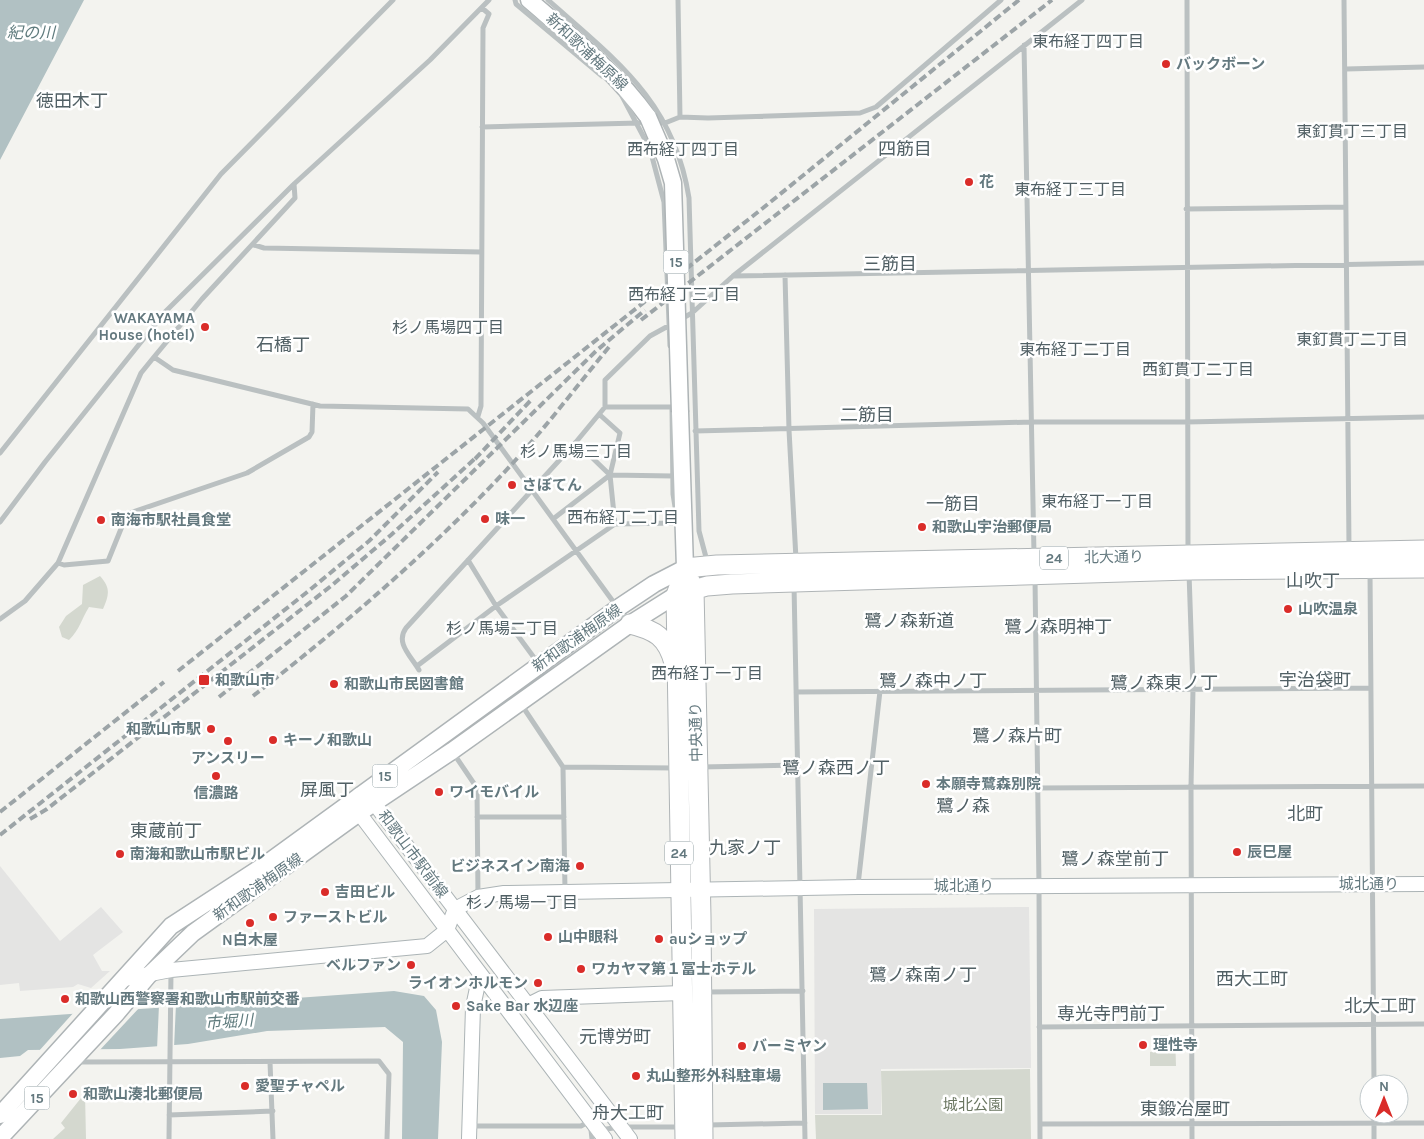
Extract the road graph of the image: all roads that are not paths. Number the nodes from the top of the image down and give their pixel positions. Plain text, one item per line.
1 (393, 0) edge
2 (489, 0) edge
3 (515, 0) edge
4 (529, 0) edge
5 (548, 0) edge
6 (678, 0) edge
7 (1001, 0) edge
8 (1082, 0) edge
9 (1187, 0) edge
10 (1344, 0) edge
11 (482, 8) junction
12 (1024, 45) junction
13 (1424, 67) edge
14 (1346, 69) junction
15 (607, 80) dead end
16 (619, 93) dead end
17 (680, 117) junction
18 (643, 120) junction
19 (665, 123) junction
20 (482, 128) junction
21 (294, 184) junction
22 (1346, 207) junction
23 (1186, 210) junction
24 (254, 245) junction
25 (481, 252) junction
26 (1424, 263) edge
27 (1346, 265) junction
28 (1185, 267) junction
29 (1029, 270) junction
30 (785, 274) junction
31 (733, 276) junction
32 (692, 313) junction
33 (669, 325) junction
34 (670, 352) dead end
35 (154, 357) junction
36 (313, 404) junction
37 (680, 406) junction
38 (604, 407) junction
39 (600, 415) junction
40 (478, 416) junction
41 (1424, 417) edge
42 (1347, 419) junction
43 (1032, 422) junction
44 (1186, 422) junction
45 (789, 430) junction
46 (695, 431) junction
47 (576, 442) junction
48 (0, 453) edge
49 (610, 475) junction
50 (673, 476) junction
51 (532, 489) junction
52 (553, 519) junction
53 (0, 522) edge
54 (615, 524) junction
55 (680, 530) junction
56 (1424, 550) edge
57 (575, 551) junction
58 (1349, 553) junction
59 (468, 560) junction
60 (1188, 563) junction
61 (58, 564) junction
62 (708, 566) junction
63 (1034, 567) junction
64 (685, 568) junction
65 (1424, 568) edge
66 (1370, 569) junction
67 (795, 573) junction
68 (685, 592) junction
69 (496, 606) junction
70 (618, 608) junction
71 (0, 618) edge
72 (630, 624) junction
73 (539, 664) junction
74 (677, 676) junction
75 (1370, 688) junction
76 (1193, 689) junction
77 (1037, 690) junction
78 (880, 691) junction
79 (796, 692) junction
80 (521, 703) junction
81 (452, 751) junction
82 (798, 765) junction
83 (563, 767) junction
84 (697, 767) junction
85 (678, 768) junction
86 (1371, 786) junction
87 (1424, 786) edge
88 (1191, 787) junction
89 (1038, 788) junction
90 (359, 794) junction
91 (374, 803) junction
92 (359, 813) junction
93 (477, 817) junction
94 (564, 817) junction
95 (1372, 883) junction
96 (1424, 884) edge
97 (1191, 885) junction
98 (858, 886) junction
99 (1039, 886) junction
100 (800, 887) junction
101 (680, 889) junction
102 (700, 889) junction
103 (565, 891) junction
104 (478, 897) junction
105 (455, 909) junction
106 (447, 930) junction
107 (167, 966) junction
108 (480, 974) junction
109 (148, 976) junction
110 (124, 979) junction
111 (803, 991) junction
112 (701, 992) junction
113 (682, 993) junction
114 (528, 1005) junction
115 (1424, 1024) edge
116 (1374, 1025) junction
117 (1039, 1027) junction
118 (1191, 1027) junction
119 (169, 1058) junction
120 (73, 1060) junction
121 (270, 1062) junction
122 (1374, 1074) edge
123 (273, 1111) junction
124 (0, 1115) edge
125 (169, 1115) junction
126 (805, 1123) junction
127 (1359, 1123) edge
128 (1409, 1123) edge
129 (1424, 1123) edge
130 (1040, 1124) junction
131 (1192, 1124) junction
132 (1374, 1124) edge
133 (620, 1127) junction
134 (596, 1132) edge
135 (703, 1132) edge
136 (469, 1133) edge
137 (684, 1133) edge
138 (0, 1138) edge
139 (169, 1139) edge
140 (273, 1139) edge
141 (387, 1139) edge
142 (630, 1139) edge
143 (805, 1139) edge
144 (1040, 1139) edge
145 (1192, 1139) edge
146 (1374, 1139) edge

1 - 48 street
2 - 11 street
3 - 15 street
4 - 18 main road, 新和歌浦梅原線 / 15
5 - 19 street
6 - 17 street
7 - 17 street
8 - 12 street
9 - 23 street
10 - 14 street
11 - 20 street
11 - 21 street
12 - 29 street
12 - 31 street
13 - 14 street
14 - 22 street
16 - 18 street
17 - 19 street
18 - 19 street
18 - 20 street
18 - 33 street
18 - 37 main road, 新和歌浦梅原線 / 15, bridge
19 - 32 street
20 - 25 street
21 - 24 street
21 - 53 street
22 - 23 street
22 - 27 street
23 - 28 street
24 - 25 street
24 - 35 street
25 - 40 street
26 - 27 street
27 - 28 street
27 - 42 street
28 - 29 street
28 - 44 street
29 - 30 street
29 - 43 street
30 - 31 street
30 - 45 street
31 - 32 street
32 - 33 street
32 - 37 street
33 - 34 street
33 - 38 street
35 - 36 street
35 - 61 street
36 - 40 street
36 - 61 street
37 - 38 street
37 - 46 street
37 - 50 street
37 - 55 main road, 新和歌浦梅原線 / 15
38 - 39 street
39 - 47 street
39 - 49 street
40 - 51 street
41 - 42 street
42 - 44 street
42 - 58 street
43 - 44 street
43 - 45 street
43 - 63 street
44 - 60 street
45 - 46 street
45 - 67 street
46 - 62 street
47 - 49 street
47 - 51 street
49 - 50 street
49 - 52 street
49 - 54 street
50 - 55 street
51 - 52 street
51 - 59 street
52 - 57 street
54 - 55 street
54 - 57 street
55 - 64 main road, 新和歌浦梅原線 / 15
56 - 58 highway, 北大通り / 24
57 - 69 street
57 - 70 street
58 - 60 highway, 北大通り / 24
59 - 69 street
59 - 69 street
60 - 63 highway, 北大通り / 24
60 - 66 highway, 北大通り / 24
60 - 76 street
61 - 71 street
62 - 64 highway, 北大通り / 24
62 - 67 highway, 北大通り / 24
63 - 67 highway, 北大通り / 24
63 - 77 street
64 - 68 highway, 中央通り / 24
64 - 70 main road, 新和歌浦梅原線 / 15
65 - 66 highway, 北大通り / 24
66 - 75 street
67 - 68 highway, 北大通り / 24
67 - 79 street
68 - 72 main road, 新和歌浦梅原線 / 15
68 - 74 highway, 中央通り / 24
68 - 84 highway, 中央通り / 24
69 - 73 street
70 - 72 street
70 - 73 main road, 新和歌浦梅原線 / 15
72 - 74 highway, 24
72 - 80 main road, 新和歌浦梅原線 / 15
73 - 90 main road, 新和歌浦梅原線 / 15
74 - 85 highway, 中央通り / 24
75 - 76 street
75 - 86 street
76 - 77 street
76 - 88 street
77 - 78 street
77 - 89 street
78 - 79 street
78 - 98 street
79 - 82 street
80 - 81 main road, 新和歌浦梅原線 / 15
80 - 83 street
81 - 91 main road, 新和歌浦梅原線 / 15
81 - 93 street
82 - 84 street
82 - 100 street
83 - 85 street
83 - 94 street
84 - 85 street
84 - 102 highway, 中央通り / 24
85 - 101 highway, 中央通り / 24
86 - 87 street
86 - 88 street
86 - 95 street
88 - 89 street
88 - 97 street
89 - 99 street
90 - 91 street, 和歌山市駅前線
90 - 92 street, 和歌山市駅前線
90 - 110 main road, 新和歌浦梅原線 / 15
91 - 92 main road, 新和歌浦梅原線 / 15
91 - 105 street, 和歌山市駅前線
92 - 106 street, 和歌山市駅前線
92 - 107 main road, 新和歌浦梅原線 / 15
93 - 94 street
93 - 104 street
94 - 103 street
95 - 96 street, 城北通り
95 - 97 street, 城北通り
95 - 116 street
97 - 99 street, 城北通り
97 - 118 street
98 - 99 street, 城北通り
98 - 100 street, 城北通り
99 - 117 street
100 - 102 street, 城北通り
100 - 111 street
101 - 102 street, 城北通り
101 - 103 street, 城北通り
101 - 113 highway, 中央通り / 24
102 - 112 highway, 中央通り / 24
103 - 104 street, 城北通り
104 - 105 street, 城北通り
105 - 106 street
105 - 114 street, 和歌山市駅前線
106 - 107 street
106 - 108 street, 和歌山市駅前線
107 - 109 main road, 新和歌浦梅原線 / 15
107 - 119 street
108 - 134 street, 和歌山市駅前線
108 - 136 street
109 - 110 street
109 - 120 main road, 新和歌浦梅原線 / 15
110 - 124 main road, 新和歌浦梅原線 / 15
111 - 112 street
111 - 126 street
112 - 135 highway, 中央通り / 24
113 - 114 street
113 - 137 highway, 中央通り / 24
114 - 133 street, 和歌山市駅前線
115 - 116 street
116 - 118 street
116 - 122 street
117 - 118 street
117 - 130 street
118 - 131 street
119 - 120 street
119 - 121 street
119 - 125 street
120 - 138 main road, 新和歌浦梅原線 / 15
121 - 123 street
121 - 141 street
123 - 125 street
123 - 140 street
125 - 139 street
126 - 135 street
126 - 143 street
127 - 131 street
128 - 129 street
130 - 131 street
130 - 144 street
131 - 145 street
132 - 146 street
133 - 134 street
133 - 137 street
133 - 142 street, 和歌山市駅前線
134 - 136 street

